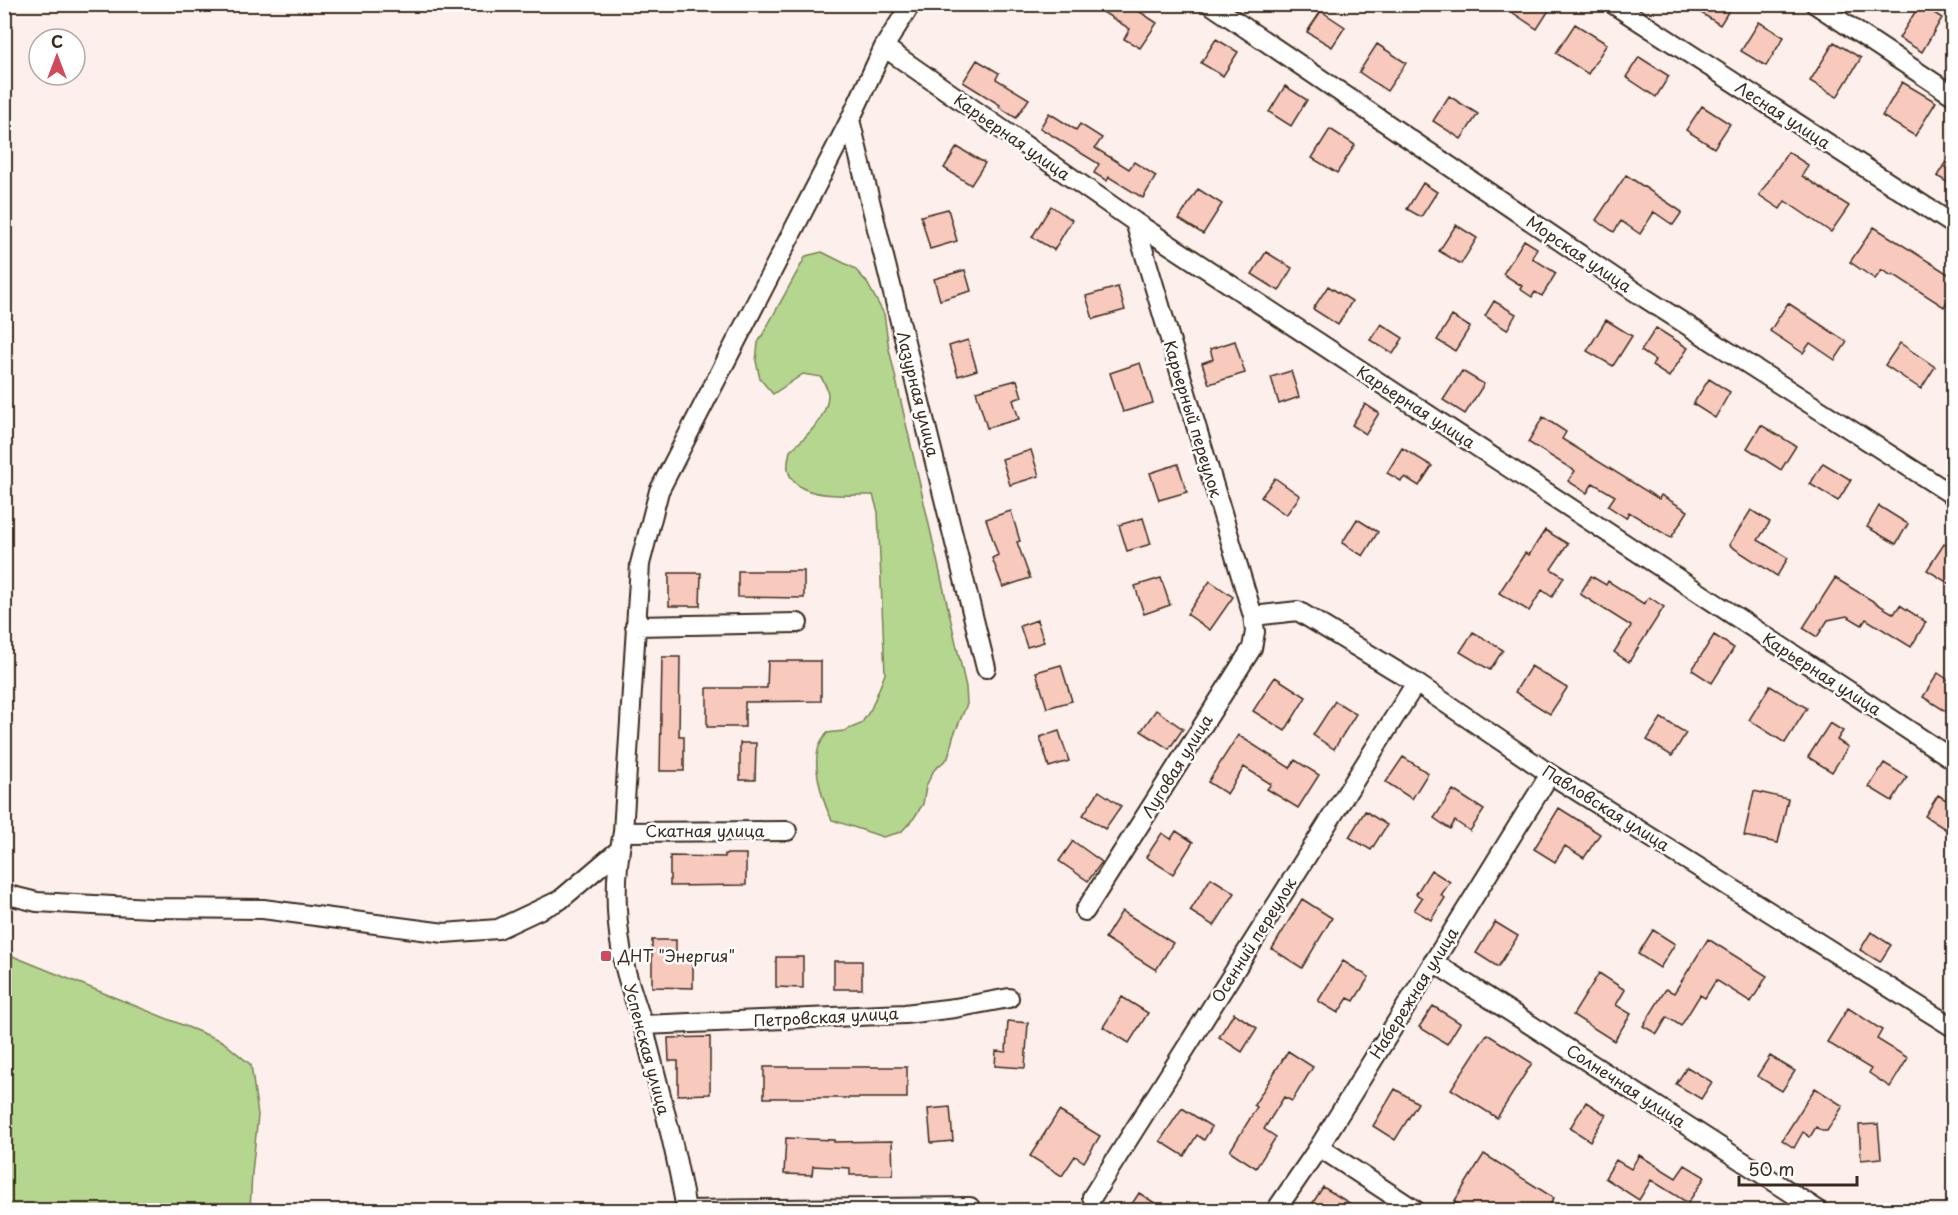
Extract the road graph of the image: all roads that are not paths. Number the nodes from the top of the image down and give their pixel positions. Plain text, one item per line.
1 (911, 4) edge
2 (1210, 4) edge
3 (1613, 4) edge
4 (1815, 4) edge
5 (884, 47) junction
6 (1953, 96) edge
7 (850, 120) junction
8 (1135, 222) junction
9 (1953, 225) edge
10 (1953, 496) edge
11 (1253, 616) junction
12 (798, 623) dead end
13 (635, 626) junction
14 (986, 668) dead end
15 (1416, 683) junction
16 (1953, 760) edge
17 (1550, 774) junction
18 (787, 831) dead end
19 (623, 832) junction
20 (619, 850) junction
21 (4, 894) edge
22 (1086, 911) dead end
23 (1433, 962) junction
24 (1009, 998) dead end
25 (643, 1025) junction
26 (1953, 1028) edge
27 (1319, 1147) junction
28 (1092, 1197) dead end
29 (970, 1207) dead end
30 (686, 1210) edge
31 (1276, 1210) edge
32 (1415, 1210) edge
33 (1818, 1210) edge

1 - 5 street, Успенская улица
2 - 10 street, Морская улица
3 - 9 street, Лесная улица
4 - 6 street
5 - 7 street, Успенская улица
5 - 8 street, Карьерная улица
7 - 13 street, Успенская улица
7 - 14 street, Лазурная улица
8 - 11 street, Карьерный переулок
8 - 16 street, Карьерная улица
11 - 15 street, Павловская улица
11 - 22 street, Луговая улица
12 - 13 street
13 - 19 street, Успенская улица
15 - 17 street, Павловская улица
15 - 28 street, Осенний переулок
17 - 23 street, Набережная улица
17 - 26 street, Павловская улица
18 - 19 street, Скатная улица
19 - 20 street, Успенская улица
20 - 21 street
20 - 25 street, Успенская улица
23 - 27 street, Набережная улица
23 - 33 street, Солнечная улица
24 - 25 street, Петровская улица
25 - 30 street, Успенская улица
27 - 31 street, Набережная улица
27 - 32 street
29 - 30 street

